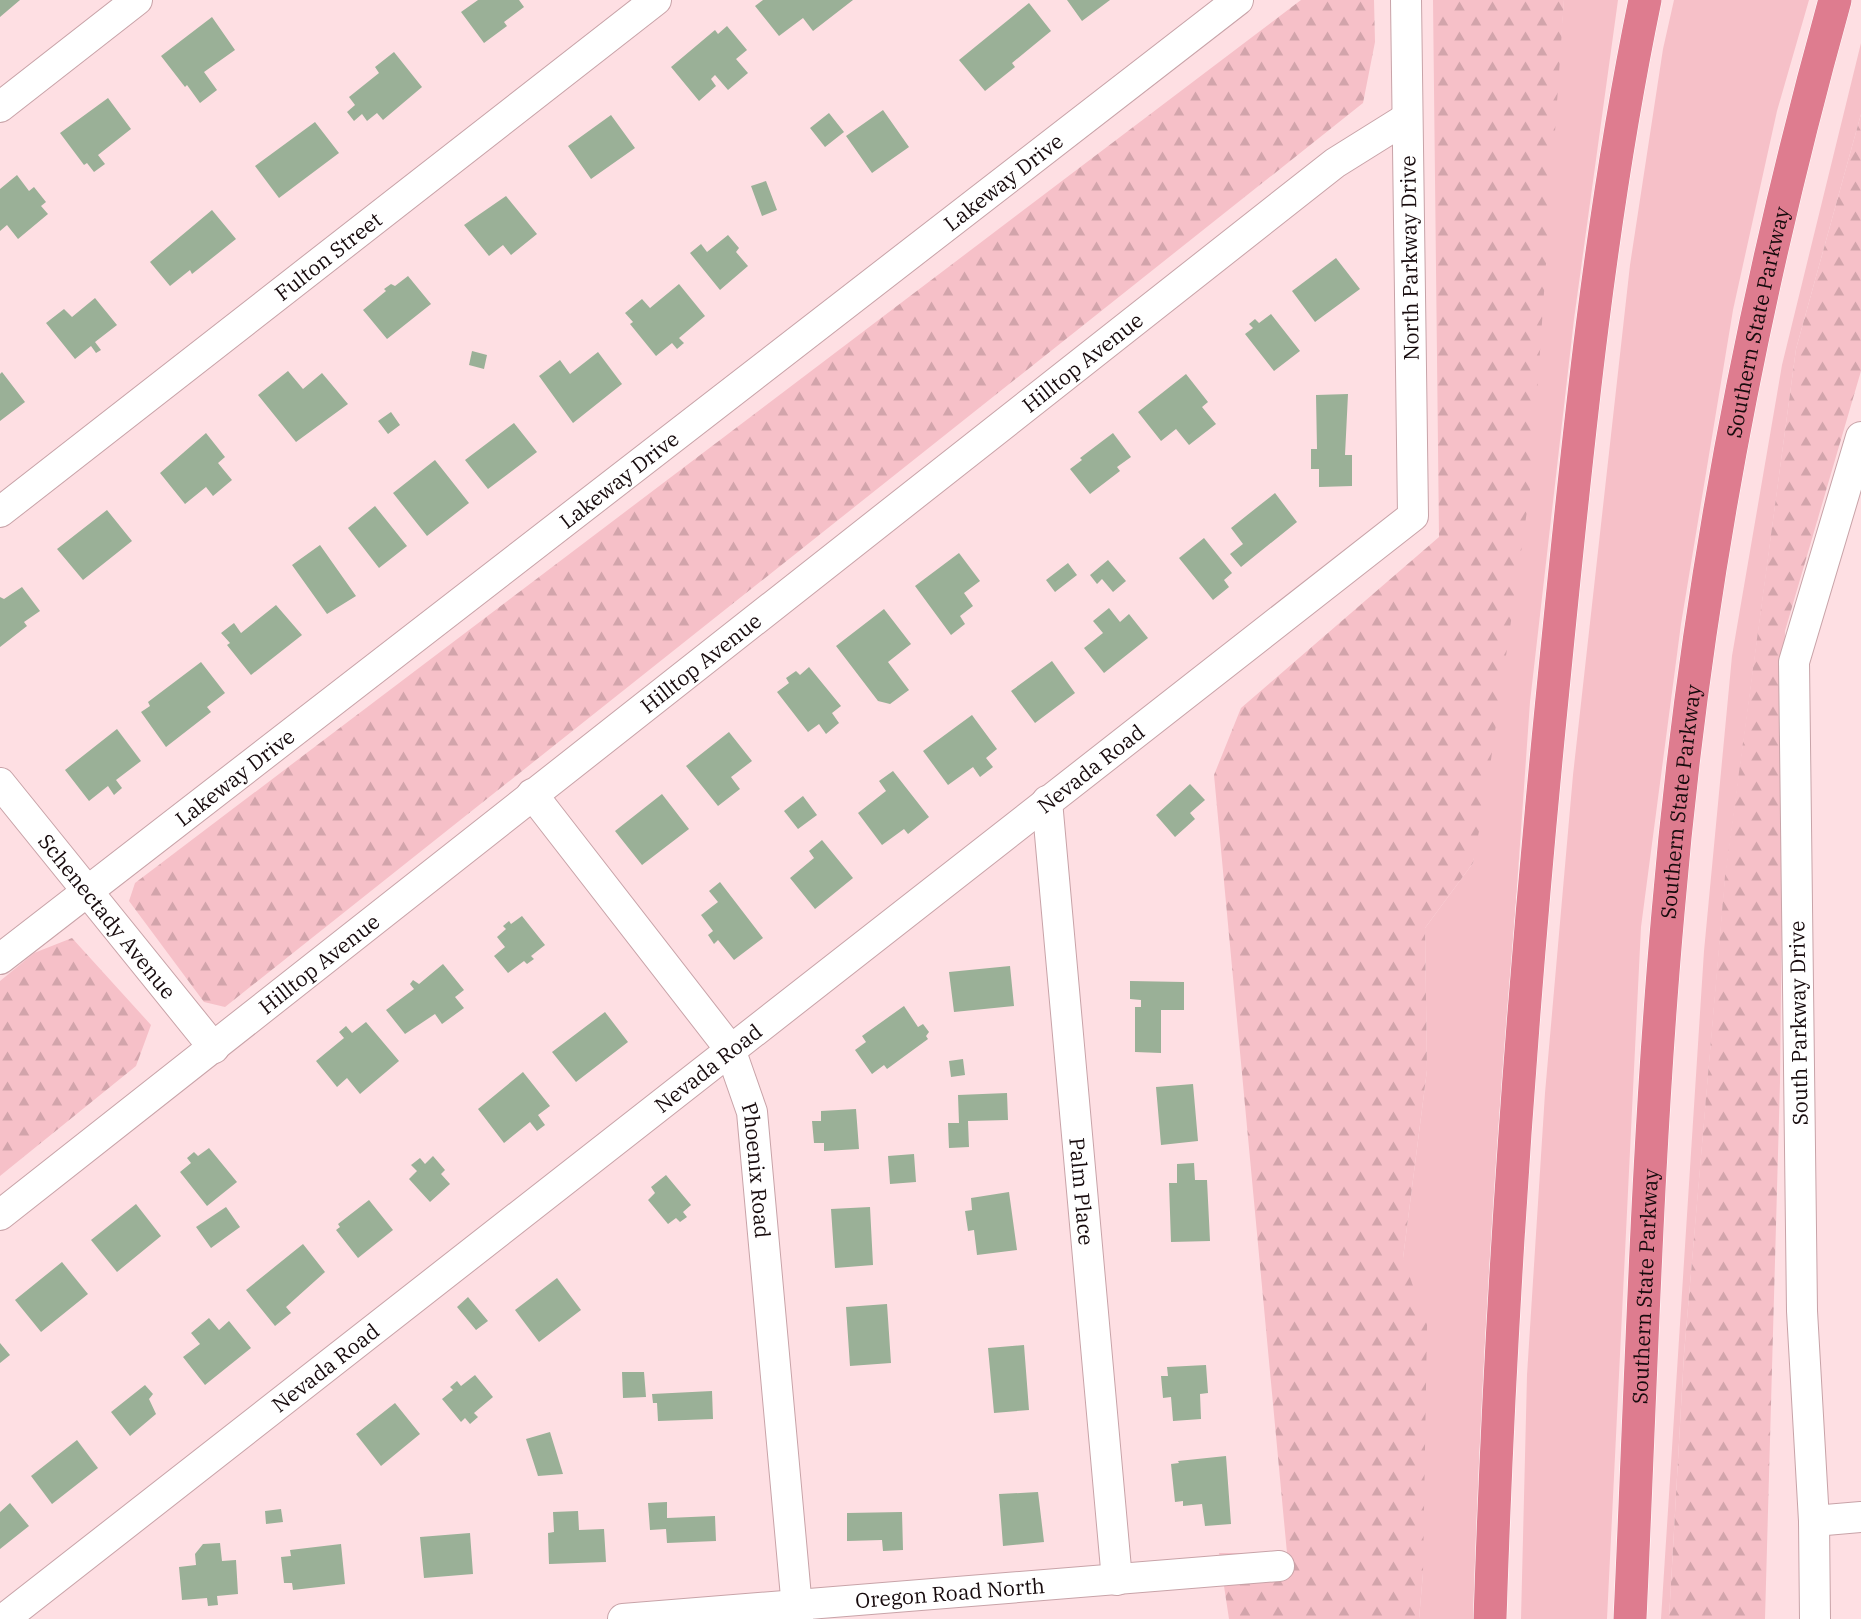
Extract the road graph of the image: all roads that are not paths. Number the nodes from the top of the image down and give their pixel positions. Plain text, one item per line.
1 (137, 0) edge
2 (656, 0) edge
3 (1238, 0) edge
4 (1406, 0) edge
5 (1645, 0) edge
6 (1835, 0) edge
7 (0, 107) edge
8 (1407, 118) junction
9 (1861, 437) edge
10 (0, 512) edge
11 (1413, 516) joint
12 (0, 783) edge
13 (532, 794) junction
14 (1047, 801) junction
15 (86, 891) junction
16 (0, 959) edge
17 (214, 1048) junction
18 (730, 1049) junction
19 (0, 1215) edge
20 (1861, 1517) edge
21 (1814, 1521) junction
22 (1279, 1566) dead end
23 (1117, 1580) junction
24 (797, 1612) edge
25 (4, 1619) edge
26 (623, 1619) edge
27 (1490, 1619) edge
28 (1630, 1619) edge
29 (1815, 1619) edge

1 - 7 street
2 - 10 street, Fulton Street
3 - 15 street, Lakeway Drive
4 - 8 street, North Parkway Drive
5 - 27 highway
6 - 28 highway, Southern State Parkway
8 - 11 street, North Parkway Drive
8 - 13 street, Hilltop Avenue
9 - 21 street, South Parkway Drive
11 - 14 street, Nevada Road
12 - 15 street, Schenectady Avenue
13 - 17 street, Hilltop Avenue
13 - 18 street, Phoenix Road
14 - 18 street, Nevada Road
14 - 23 street, Palm Place
15 - 16 street, Lakeway Drive
15 - 17 street, Schenectady Avenue
17 - 19 street, Hilltop Avenue
18 - 24 street, Phoenix Road
18 - 25 street, Nevada Road
20 - 21 street
21 - 29 street, South Parkway Drive
22 - 23 street, Oregon Road North
23 - 24 street, Oregon Road North
24 - 26 street, Oregon Road North

